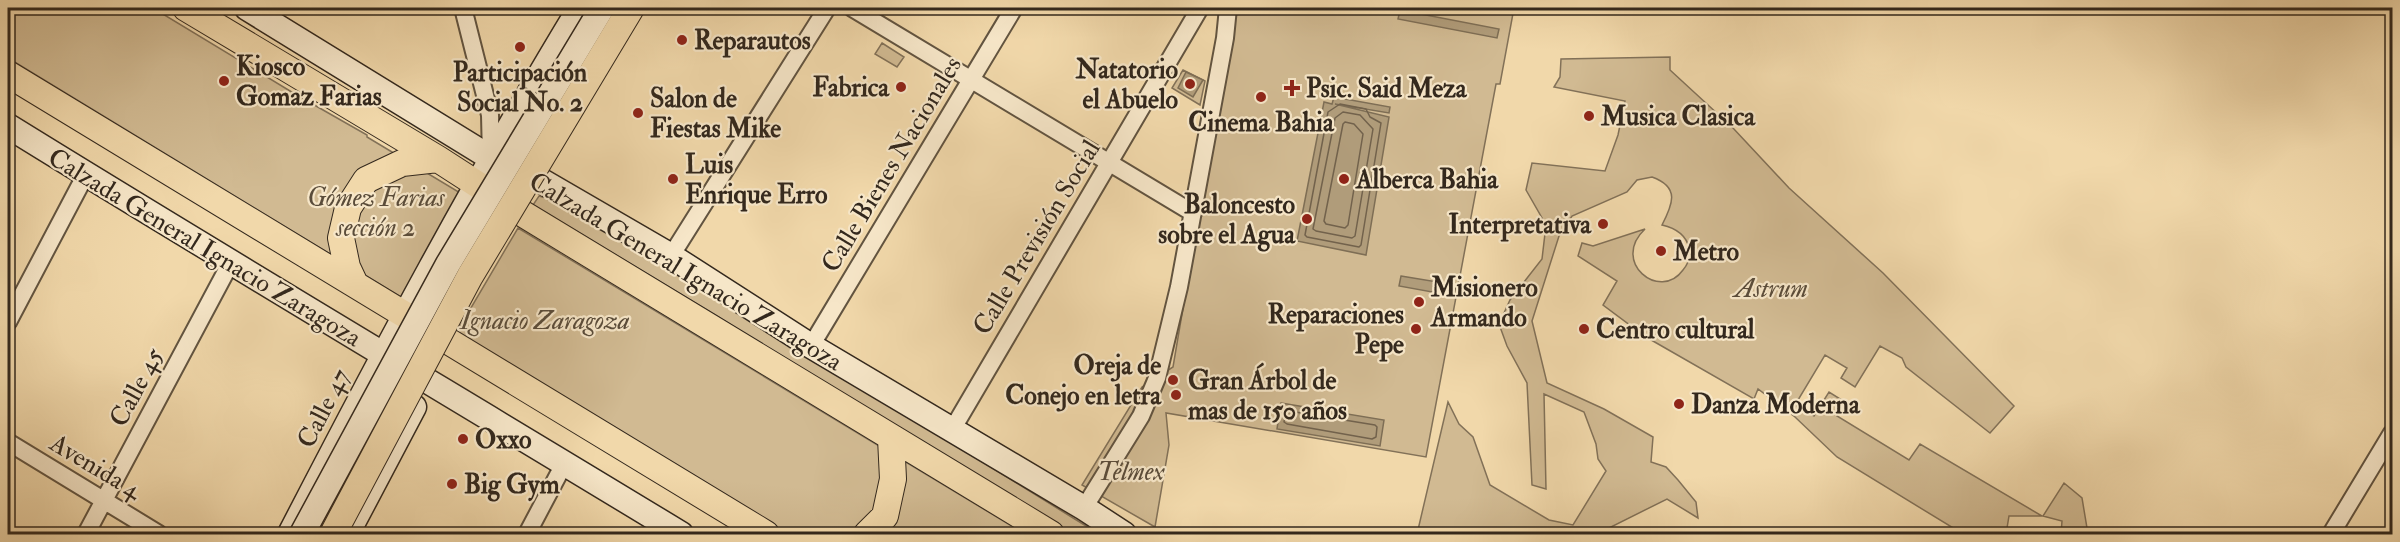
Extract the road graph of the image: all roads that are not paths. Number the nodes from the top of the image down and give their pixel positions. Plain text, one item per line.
1 (186, 8) edge
2 (247, 8) edge
3 (463, 8) edge
4 (580, 8) edge
5 (602, 8) edge
6 (631, 8) edge
7 (645, 8) edge
8 (827, 8) edge
9 (852, 8) edge
10 (1014, 8) edge
11 (1200, 8) edge
12 (1228, 8) edge
13 (8, 74) edge
14 (971, 78) junction
15 (530, 91) junction
16 (578, 116) junction
17 (8, 126) edge
18 (491, 158) junction
19 (438, 159) junction
20 (1111, 162) junction
21 (86, 174) junction
22 (540, 180) junction
23 (477, 183) junction
24 (520, 212) junction
25 (1193, 213) junction
26 (671, 256) junction
27 (230, 264) junction
28 (355, 284) junction
29 (405, 314) junction
30 (8, 322) edge
31 (448, 340) junction
32 (811, 346) junction
33 (383, 355) junction
34 (428, 380) junction
35 (348, 421) junction
36 (952, 430) junction
37 (2392, 433) edge
38 (891, 438) junction
39 (8, 442) edge
40 (395, 446) junction
41 (564, 464) junction
42 (104, 501) junction
43 (1084, 508) junction
44 (2336, 533) edge
45 (86, 534) edge
46 (159, 534) edge
47 (290, 534) edge
48 (302, 534) edge
49 (333, 534) edge
50 (347, 534) edge
51 (527, 534) edge
52 (681, 534) edge
53 (766, 534) edge
54 (867, 534) edge
55 (1051, 534) edge
56 (1124, 534) edge

1 - 19 main road, Calzada General Ignacio Zaragoza
2 - 18 main road, Calzada General Ignacio Zaragoza
3 - 18 street
4 - 15 main road, Calle 47
5 - 48 main road, bridge
6 - 49 main road, bridge
7 - 16 main road
8 - 26 street
9 - 14 street
10 - 14 street, Calle Bienes Nacionales
11 - 20 street, Calle Previsión Social
12 - 25 street
13 - 28 main road, Calzada General Ignacio Zaragoza
14 - 20 street
14 - 32 street, Calle Bienes Nacionales
15 - 16 main road
15 - 18 main road, Calle 47
16 - 22 main road
17 - 21 main road, Calzada General Ignacio Zaragoza
18 - 22 main road, Calzada General Ignacio Zaragoza
18 - 23 main road, Calle 47
19 - 23 main road, Calzada General Ignacio Zaragoza
19 - 28 main road
20 - 25 street
20 - 36 street, Calle Previsión Social
21 - 27 main road, Calzada General Ignacio Zaragoza
21 - 30 street
22 - 24 main road
22 - 26 main road, Calzada General Ignacio Zaragoza
23 - 24 main road, Calzada General Ignacio Zaragoza
23 - 29 main road, Calle 47
24 - 31 main road
24 - 38 main road, Calzada General Ignacio Zaragoza
25 - 43 street
26 - 32 main road, Calzada General Ignacio Zaragoza
27 - 33 main road, Calzada General Ignacio Zaragoza
27 - 42 street, Calle 45
28 - 29 main road, Calzada General Ignacio Zaragoza
29 - 31 main road, Calzada General Ignacio Zaragoza
29 - 33 main road, Calle 47
31 - 34 main road
31 - 53 main road, Calzada General Ignacio Zaragoza
32 - 36 main road, Calzada General Ignacio Zaragoza
33 - 34 main road, Calzada General Ignacio Zaragoza
33 - 35 main road, Calle 47
34 - 40 main road
34 - 41 main road, Calzada General Ignacio Zaragoza
35 - 40 main road
35 - 47 main road, Calle 47
36 - 43 main road, Calzada General Ignacio Zaragoza
37 - 44 street
38 - 54 main road
38 - 55 main road, Calzada General Ignacio Zaragoza
39 - 42 street, Avenida 4
40 - 50 main road
41 - 51 street
41 - 52 main road, Calzada General Ignacio Zaragoza
42 - 45 street, Calle 45
42 - 46 street, Avenida 4
43 - 56 main road, Calzada General Ignacio Zaragoza

